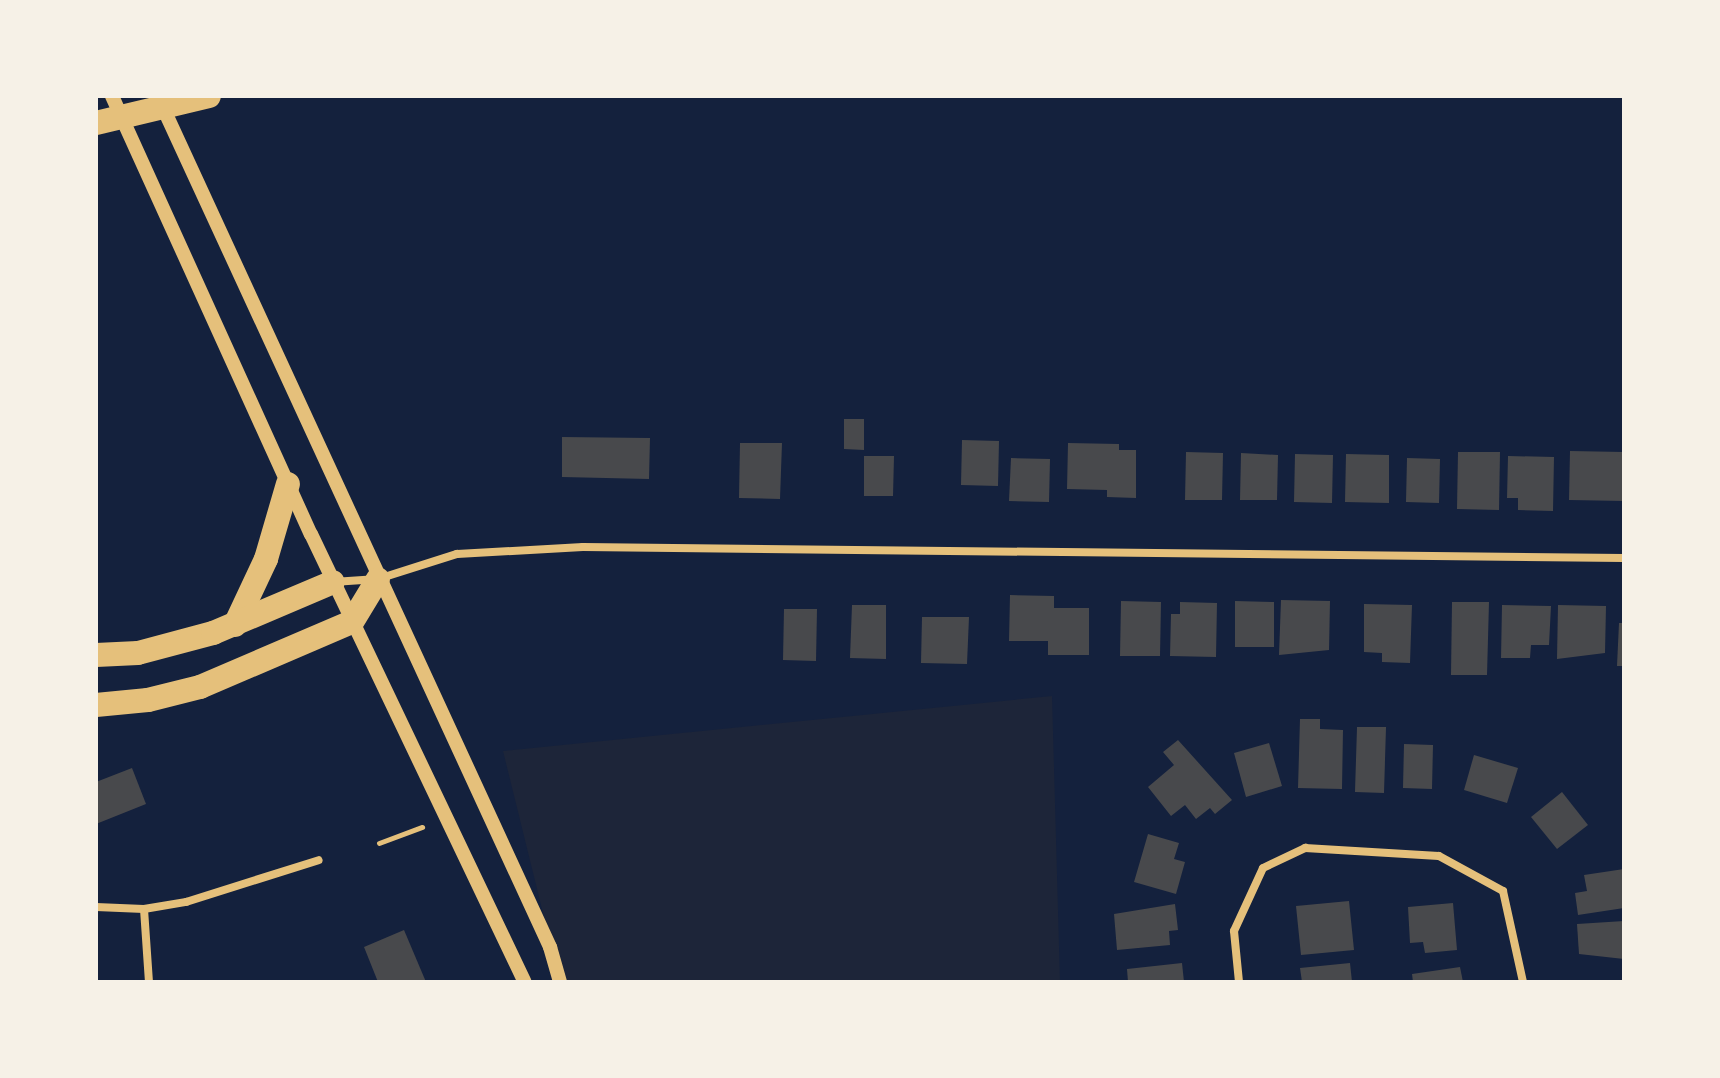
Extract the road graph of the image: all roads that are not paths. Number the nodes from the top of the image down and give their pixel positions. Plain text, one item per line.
1 (112, 96) edge
2 (158, 96) edge
3 (209, 96) edge
4 (96, 123) edge
5 (288, 484) junction
6 (1624, 558) edge
7 (378, 579) junction
8 (333, 582) junction
9 (352, 622) junction
10 (235, 625) junction
11 (96, 655) edge
12 (96, 705) edge
13 (319, 860) dead end
14 (96, 907) edge
15 (144, 909) junction
16 (149, 982) edge
17 (525, 982) edge
18 (560, 982) edge
19 (1239, 982) edge
20 (1523, 982) edge

1 - 5 street
2 - 7 street
3 - 4 highway
5 - 8 street
5 - 10 highway
6 - 7 street
7 - 8 street
7 - 9 highway
7 - 18 street
8 - 9 street
8 - 10 highway
9 - 12 highway
9 - 17 street
10 - 11 highway
13 - 15 street
14 - 15 street
15 - 16 street
19 - 20 street

